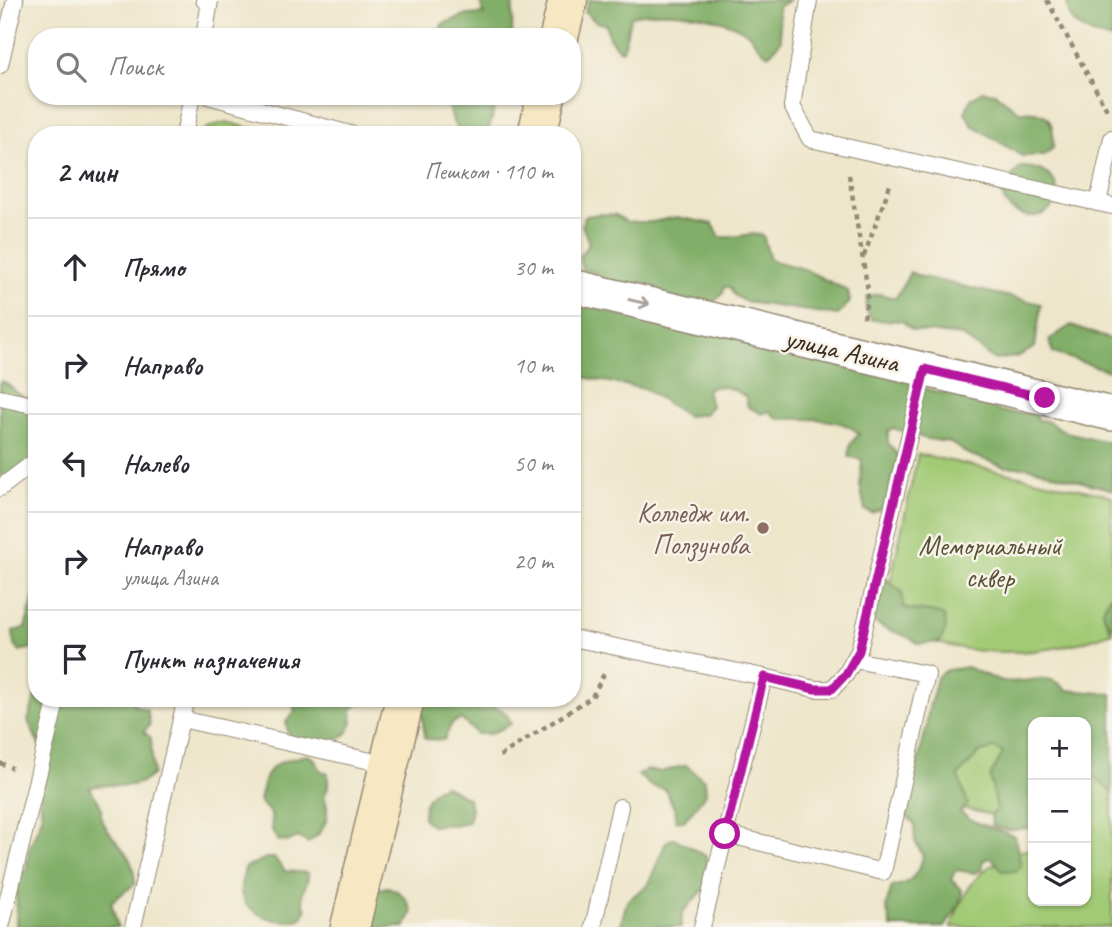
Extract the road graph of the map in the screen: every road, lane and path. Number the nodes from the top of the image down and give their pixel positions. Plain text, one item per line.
1 (15, 0) edge
2 (208, 0) edge
3 (568, 0) edge
4 (809, 0) edge
5 (1047, 0) edge
6 (205, 28) edge
7 (561, 28) edge
8 (0, 65) edge
9 (190, 105) edge
10 (242, 105) edge
11 (544, 105) edge
12 (1112, 120) edge
13 (186, 126) edge
14 (321, 126) edge
15 (539, 126) edge
16 (1112, 138) edge
17 (844, 147) junction
18 (898, 159) junction
19 (1105, 204) edge
20 (863, 257) junction
21 (581, 288) edge
22 (868, 291) dead end
23 (925, 369) junction
24 (0, 398) edge
25 (28, 404) edge
26 (1112, 414) edge
27 (28, 467) edge
28 (0, 488) edge
29 (581, 640) edge
30 (618, 647) junction
31 (854, 660) junction
32 (764, 677) junction
33 (581, 704) edge
34 (55, 707) edge
35 (184, 707) edge
36 (403, 707) edge
37 (576, 707) edge
38 (181, 719) junction
39 (500, 756) dead end
40 (389, 765) junction
41 (620, 807) dead end
42 (725, 834) junction
43 (1, 927) edge
44 (133, 927) edge
45 (350, 927) edge
46 (593, 927) edge
47 (702, 927) edge

1 - 8 lane
2 - 6 lane
3 - 7 main road
4 - 17 lane
5 - 12 path
9 - 13 lane
10 - 14 lane
11 - 15 main road
16 - 19 lane
17 - 18 lane
17 - 20 path
18 - 19 lane
18 - 20 path
20 - 22 path
21 -> 23 street, улица Азина
23 - 26 street, улица Азина
23 - 31 lane
24 - 25 lane
27 - 28 lane
29 - 30 lane
30 - 32 lane
30 - 33 path
31 - 32 lane
31 - 42 lane
32 - 42 lane
34 - 43 lane
35 - 38 lane
36 - 40 main road
37 - 39 path
38 - 40 lane
38 - 44 lane
40 - 45 main road
41 - 46 lane
42 - 47 lane

